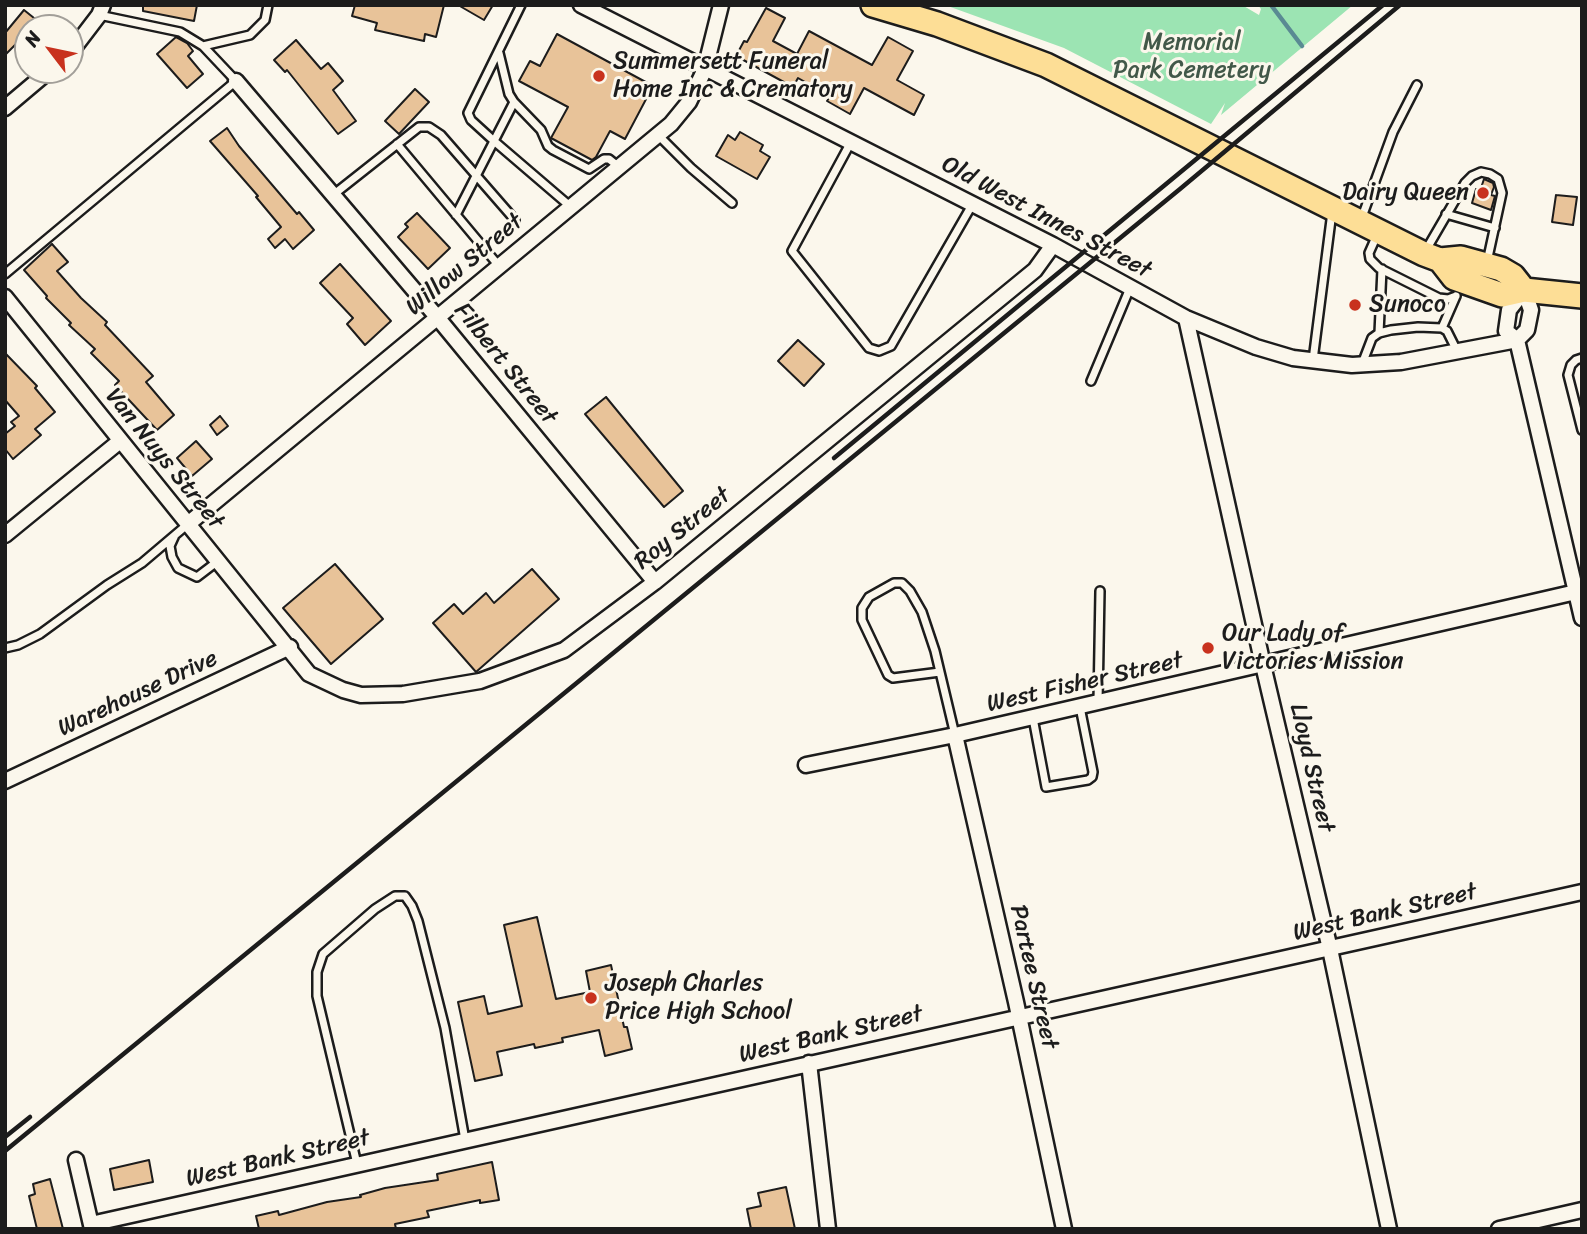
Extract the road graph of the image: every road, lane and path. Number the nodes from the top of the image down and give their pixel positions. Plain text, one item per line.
1 (268, 5) edge
2 (521, 5) edge
3 (581, 5) edge
4 (721, 5) edge
5 (873, 5) edge
6 (101, 10) edge
7 (84, 34) edge
8 (203, 46) junction
9 (499, 53) junction
10 (705, 69) junction
11 (236, 81) junction
12 (33, 84) edge
13 (1417, 85) dead end
14 (514, 102) junction
15 (5, 108) edge
16 (658, 134) junction
17 (494, 141) junction
18 (851, 142) junction
19 (397, 144) junction
20 (619, 167) junction
21 (477, 175) junction
22 (333, 195) junction
23 (732, 203) dead end
24 (973, 204) junction
25 (1332, 206) junction
26 (570, 207) junction
27 (1446, 214) junction
28 (456, 215) junction
29 (515, 220) dead end
30 (1369, 226) junction
31 (1495, 228) junction
32 (1053, 245) junction
33 (1432, 257) junction
34 (1487, 265) junction
35 (499, 266) junction
36 (1382, 269) junction
37 (5, 274) edge
38 (1130, 288) junction
39 (1459, 289) junction
40 (1524, 290) junction
41 (1582, 296) edge
42 (5, 297) edge
43 (437, 317) junction
44 (1186, 318) junction
45 (1442, 328) junction
46 (1379, 333) junction
47 (1517, 340) junction
48 (1458, 352) junction
49 (1582, 359) edge
50 (1313, 360) junction
51 (1362, 364) junction
52 (1091, 381) dead end
53 (1582, 430) edge
54 (120, 441) junction
55 (188, 524) junction
56 (5, 535) edge
57 (175, 535) junction
58 (218, 561) junction
59 (655, 582) junction
60 (1100, 592) dead end
61 (1576, 592) junction
62 (1582, 618) edge
63 (5, 648) edge
64 (290, 648) junction
65 (1263, 665) junction
66 (940, 672) junction
67 (1098, 703) junction
68 (1080, 707) junction
69 (1033, 718) junction
70 (955, 736) junction
71 (806, 765) dead end
72 (5, 781) edge
73 (1582, 892) edge
74 (1330, 949) junction
75 (1019, 1016) junction
76 (809, 1063) junction
77 (465, 1140) junction
78 (76, 1160) dead end
79 (357, 1164) junction
80 (1582, 1210) edge
81 (91, 1226) edge
82 (828, 1229) edge
83 (1064, 1229) edge
84 (1389, 1229) edge
85 (1499, 1229) edge

1 - 8 lane
2 - 9 lane
3 - 10 street, Old West Innes Street
4 - 10 street, Willow Street
5 - 25 main road
6 - 7 street
6 - 8 lane
8 - 11 lane
9 - 14 lane
9 - 17 lane
10 - 16 street, Willow Street
10 - 18 street, Old West Innes Street
11 - 22 street, Filbert Street
11 - 37 lane
12 - 15 street
13 - 30 lane
14 - 17 lane
14 - 20 lane
16 - 20 street, Willow Street
16 - 23 lane
17 - 21 lane
17 - 26 lane
18 - 24 street, Old West Innes Street
18 - 24 lane
19 - 21 lane
19 - 22 lane
19 - 28 lane
20 - 26 street, Willow Street
21 - 28 lane
21 - 29 lane
22 - 43 street, Filbert Street
24 - 32 street, Old West Innes Street
25 - 30 main road
25 - 50 lane
26 - 35 street, Willow Street
27 - 31 lane
27 - 31 lane
27 - 33 lane
28 - 35 lane
30 - 33 main road
30 - 36 lane
31 - 34 lane
32 - 38 street, Old West Innes Street
32 - 59 street, Roy Street
33 - 34 main road
33 - 39 main road
34 - 40 main road
35 - 43 street, Willow Street
36 - 39 lane
36 - 46 lane
38 - 44 street, Old West Innes Street
38 - 52 lane
39 - 40 main road
39 - 45 lane
40 - 41 main road
40 - 47 street
40 - 47 street
42 - 54 street, Van Nuys Street
43 - 55 street, Willow Street
43 - 59 street, Filbert Street
44 - 50 street, Old West Innes Street
44 - 65 street, Lloyd Street
45 - 46 lane
45 - 48 lane
46 - 51 lane
47 - 48 street, Old West Innes Street
47 - 61 street
48 - 51 street, Old West Innes Street
49 - 53 lane
50 - 51 street, Old West Innes Street
54 - 55 street, Van Nuys Street
54 - 56 street
55 - 57 lane
55 - 58 street, Van Nuys Street
57 - 58 lane
57 - 63 lane
58 - 64 street, Van Nuys Street
59 - 64 street, Roy Street
60 - 67 lane
61 - 62 street
61 - 65 street, West Fisher Street
64 - 72 street, Warehouse Drive
65 - 67 street, West Fisher Street
65 - 74 street, Lloyd Street
66 - 66 lane
66 - 70 lane
67 - 68 street, West Fisher Street
68 - 69 street, West Fisher Street
68 - 69 lane
69 - 70 street, West Fisher Street
70 - 71 street, West Fisher Street
70 - 75 street, Partee Street
73 - 74 street, West Bank Street
74 - 75 street, West Bank Street
74 - 84 street, Lloyd Street
75 - 76 street, West Bank Street
75 - 83 street, Partee Street
76 - 77 street, West Bank Street
76 - 82 street
77 - 79 street, West Bank Street
77 - 79 lane
78 - 81 street
79 - 81 street, West Bank Street
80 - 85 street

